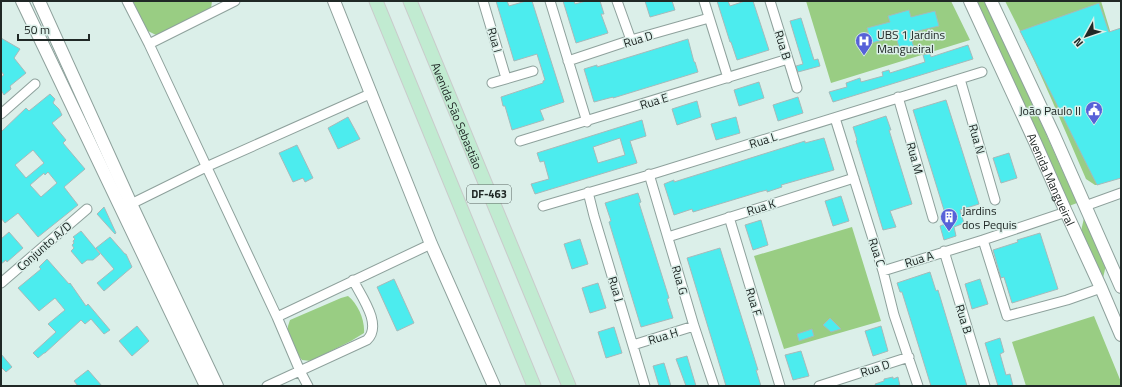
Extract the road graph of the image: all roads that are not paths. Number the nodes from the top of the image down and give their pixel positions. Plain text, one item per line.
1 (22, 1) edge
2 (39, 1) edge
3 (127, 1) edge
4 (218, 1) edge
5 (235, 1) edge
6 (334, 1) edge
7 (376, 1) edge
8 (410, 1) edge
9 (483, 1) edge
10 (550, 1) edge
11 (617, 1) edge
12 (704, 1) edge
13 (770, 1) edge
14 (970, 1) edge
15 (991, 1) edge
16 (217, 11) junction
17 (709, 18) junction
18 (631, 40) junction
19 (149, 44) junction
20 (788, 59) junction
21 (568, 61) junction
22 (533, 71) dead end
23 (982, 72) dead end
24 (506, 78) junction
25 (728, 78) junction
26 (960, 79) junction
27 (492, 83) dead end
28 (35, 84) dead end
29 (797, 88) dead end
30 (372, 93) junction
31 (898, 97) junction
32 (1, 114) edge
33 (835, 118) junction
34 (587, 122) junction
35 (1053, 134) junction
36 (520, 141) dead end
37 (1035, 142) junction
38 (206, 167) junction
39 (649, 174) junction
40 (854, 178) junction
41 (588, 192) junction
42 (1121, 193) edge
43 (995, 200) dead end
44 (131, 204) junction
45 (543, 206) dead end
46 (1085, 206) junction
47 (86, 209) dead end
48 (1066, 212) junction
49 (729, 217) junction
50 (933, 218) dead end
51 (668, 237) junction
52 (983, 240) junction
53 (431, 244) junction
54 (944, 252) junction
55 (883, 271) junction
56 (353, 280) junction
57 (1, 283) edge
58 (1121, 287) edge
59 (1102, 288) junction
60 (277, 317) junction
61 (694, 326) junction
62 (1121, 335) edge
63 (633, 345) junction
64 (909, 357) junction
65 (300, 371) junction
66 (206, 386) edge
67 (217, 386) edge
68 (267, 386) edge
69 (308, 386) edge
70 (494, 386) edge
71 (534, 386) edge
72 (569, 386) edge
73 (645, 386) edge
74 (714, 386) edge
75 (780, 386) edge
76 (819, 386) edge
77 (918, 386) edge
78 (985, 386) edge

1 - 66 street
2 - 44 street
3 - 19 street
4 - 16 street
5 - 16 street
6 - 30 street
7 - 71 main road, DF-463
8 - 72 main road, Avenida São Sebastião / DF-463
9 - 24 street, Rua I
10 - 21 street
11 - 18 street
12 - 17 street
13 - 20 street, Rua B
14 - 37 street, Avenida Mangueiral
15 - 35 street, Avenida Mangueiral
16 - 19 street
17 - 18 street, Rua D
17 - 25 street
18 - 21 street, Rua D
19 - 38 street
20 - 25 street, Rua E
20 - 29 street, Rua B
21 - 34 street
22 - 24 street
23 - 26 street, Rua L
24 - 27 street
25 - 34 street, Rua E
26 - 31 street, Rua L
26 - 43 street, Rua N
28 - 32 street
30 - 38 street
30 - 53 street
31 - 33 street, Rua L
31 - 50 street, Rua M
33 - 39 street, Rua L
33 - 40 street, Rua C
34 - 36 street, Rua E
35 - 37 street
35 - 46 street, Avenida Mangueiral
37 - 48 street, Avenida Mangueiral
38 - 44 street
38 - 60 street
39 - 41 street, Rua L
39 - 51 street, Rua G
40 - 49 street, Rua K
40 - 55 street, Rua C
41 - 45 street, Rua L
41 - 63 street, Rua J
42 - 46 street
44 - 67 street
46 - 58 street, Avenida Mangueiral
47 - 57 street, Conjunto A/D
48 - 52 street, Rua A
48 - 59 street, Avenida Mangueiral
49 - 51 street, Rua K
49 - 75 street, Rua F
51 - 61 street, Rua G
52 - 54 street, Rua A
52 - 59 street
53 - 56 street
53 - 70 street
54 - 55 street, Rua A
54 - 78 street, Rua B
55 - 64 street, Rua C
56 - 60 street
56 - 65 street
59 - 62 street, Avenida Mangueiral
60 - 65 street
61 - 63 street, Rua H
61 - 74 street, Rua G
63 - 73 street, Rua J
64 - 76 street, Rua D
64 - 77 street, Rua C
65 - 68 street
65 - 69 street

